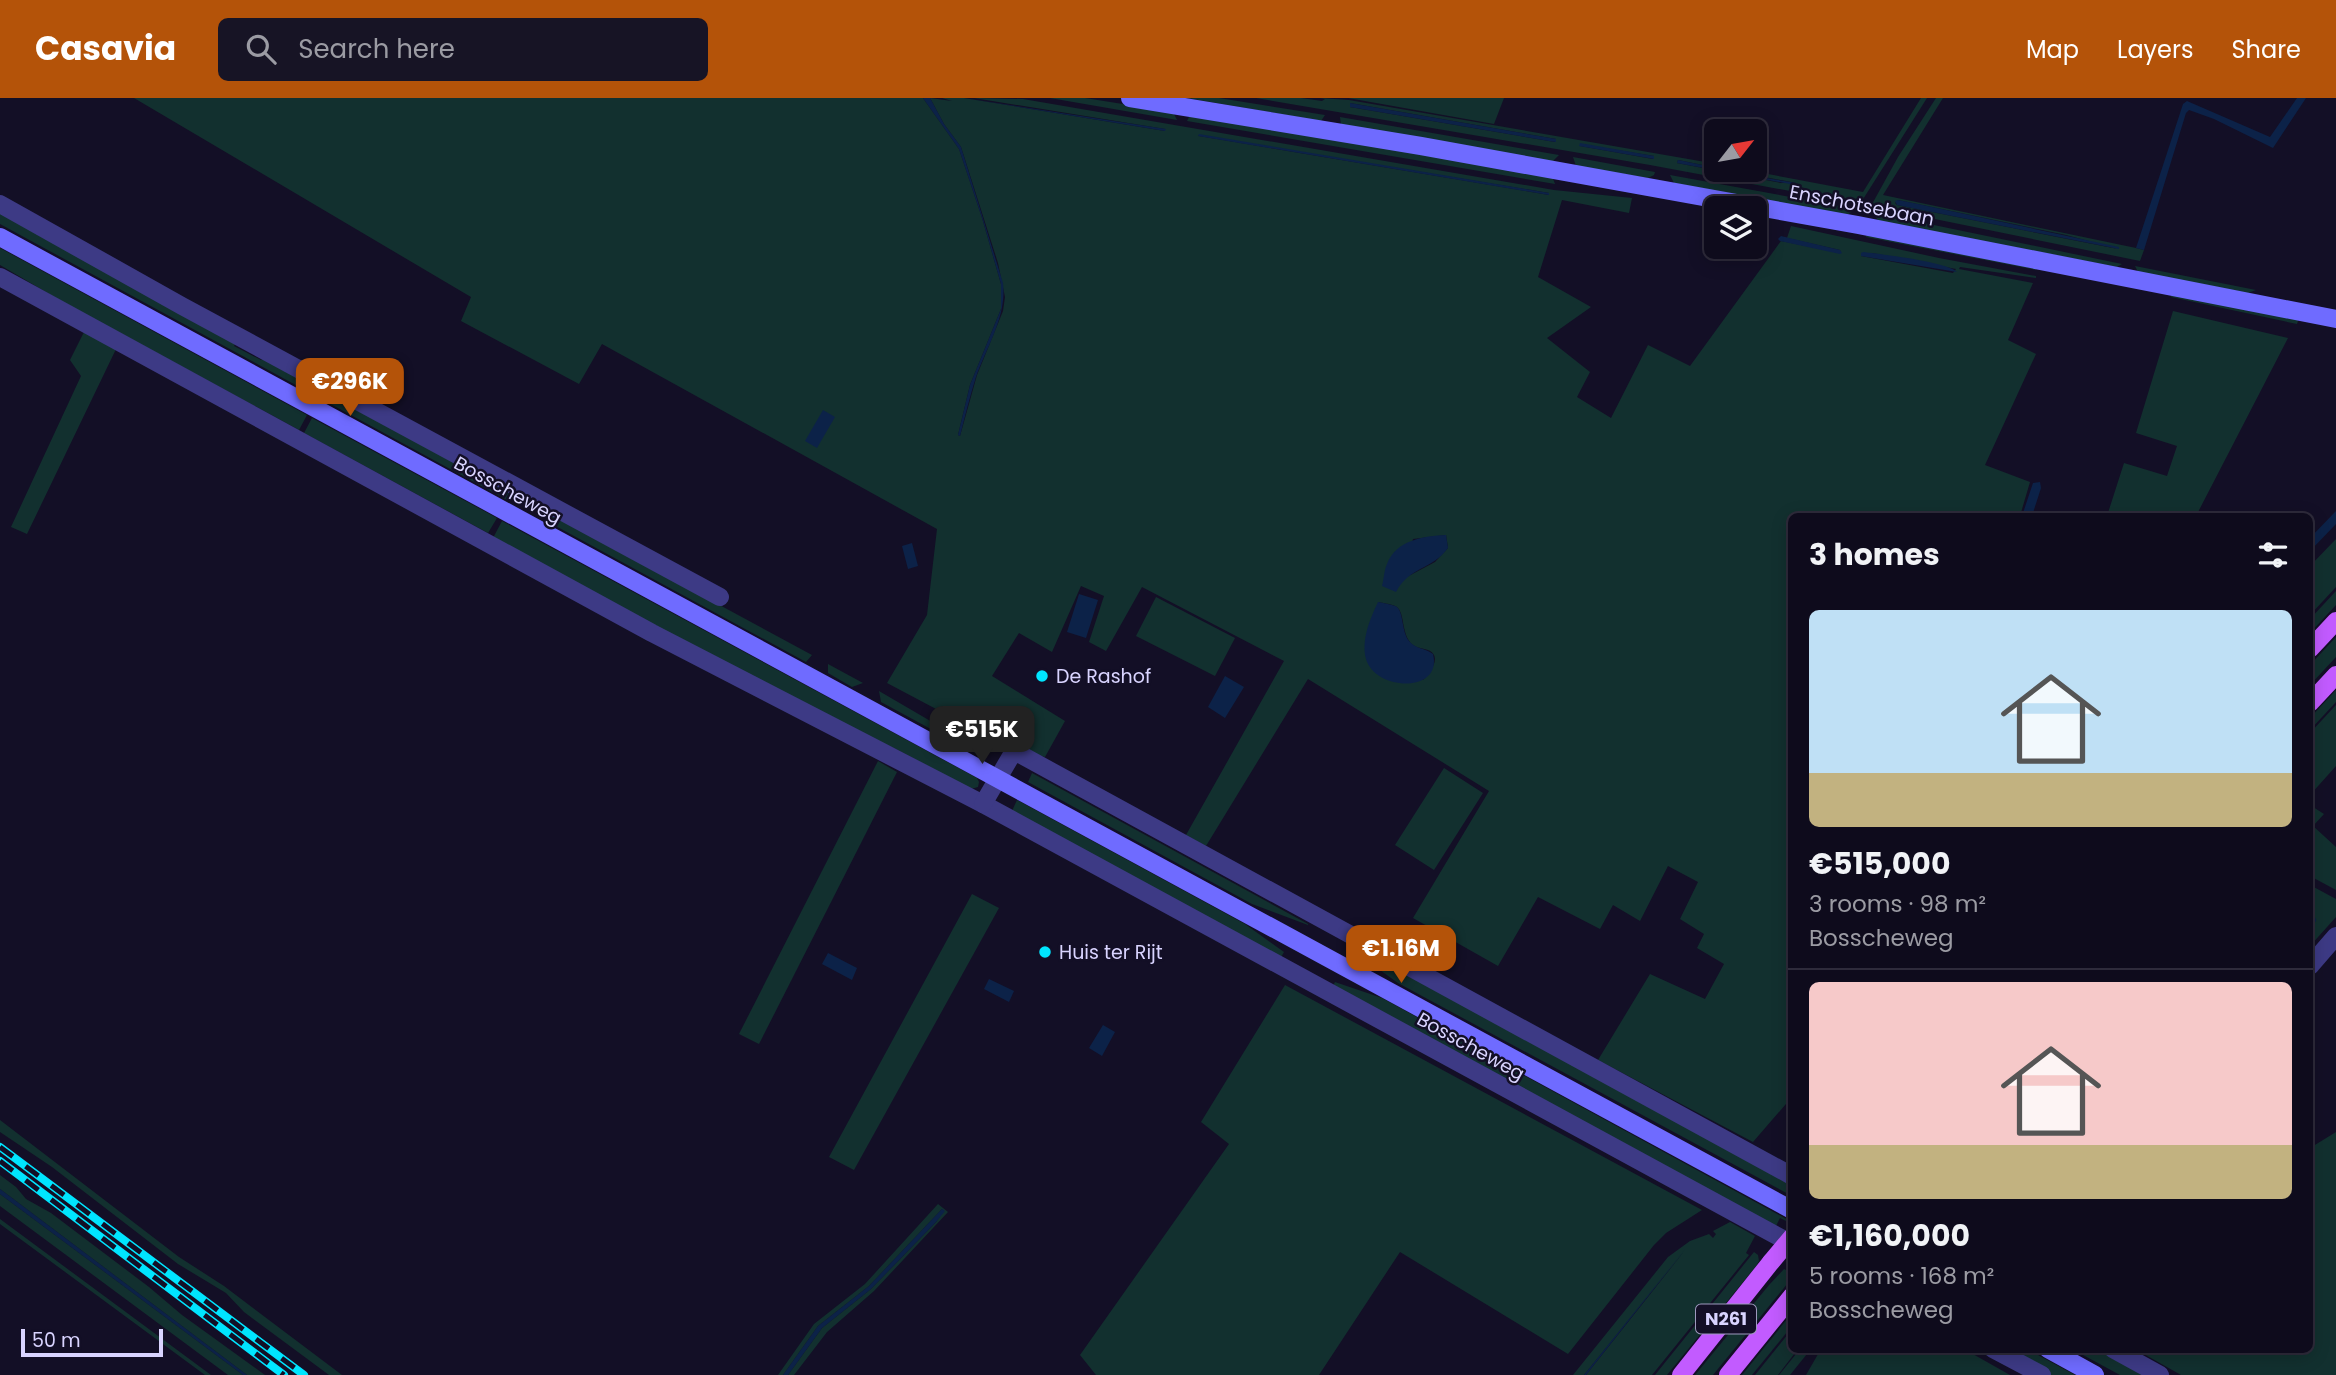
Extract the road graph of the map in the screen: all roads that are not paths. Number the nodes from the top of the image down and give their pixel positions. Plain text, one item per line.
1 (1130, 98) edge
2 (0, 204) edge
3 (0, 237) edge
4 (0, 277) edge
5 (2336, 319) edge
6 (540, 498) junction
7 (525, 523) junction
8 (720, 597) dead end
9 (2336, 621) edge
10 (2313, 646) edge
11 (2336, 675) edge
12 (2313, 701) edge
13 (998, 777) junction
14 (983, 804) junction
15 (2336, 936) edge
16 (2313, 963) edge
17 (1788, 1174) edge
18 (1788, 1208) edge
19 (1788, 1242) edge
20 (1788, 1242) edge
21 (1788, 1301) edge
22 (2001, 1353) edge
23 (2055, 1353) edge
24 (2120, 1353) edge
25 (1681, 1375) edge
26 (1728, 1375) edge
27 (2042, 1375) edge
28 (2095, 1375) edge
29 (2160, 1375) edge

1 - 5 main road, Enschotsebaan
2 - 6 street, Bosscheweg
3 - 7 main road, Bosscheweg
4 - 14 street, Bosscheweg
6 - 7 street
6 - 8 street, Bosscheweg
7 - 13 main road, Bosscheweg
9 - 10 main road
11 - 12 main road
13 - 14 street, Bosscheweg
13 - 17 street, Bosscheweg
13 - 18 main road, Bosscheweg
14 - 19 street, Bosscheweg
15 - 16 street
20 - 25 main road, N261, bridge
21 - 26 main road, N261
22 - 27 street
23 - 28 main road
24 - 29 street

